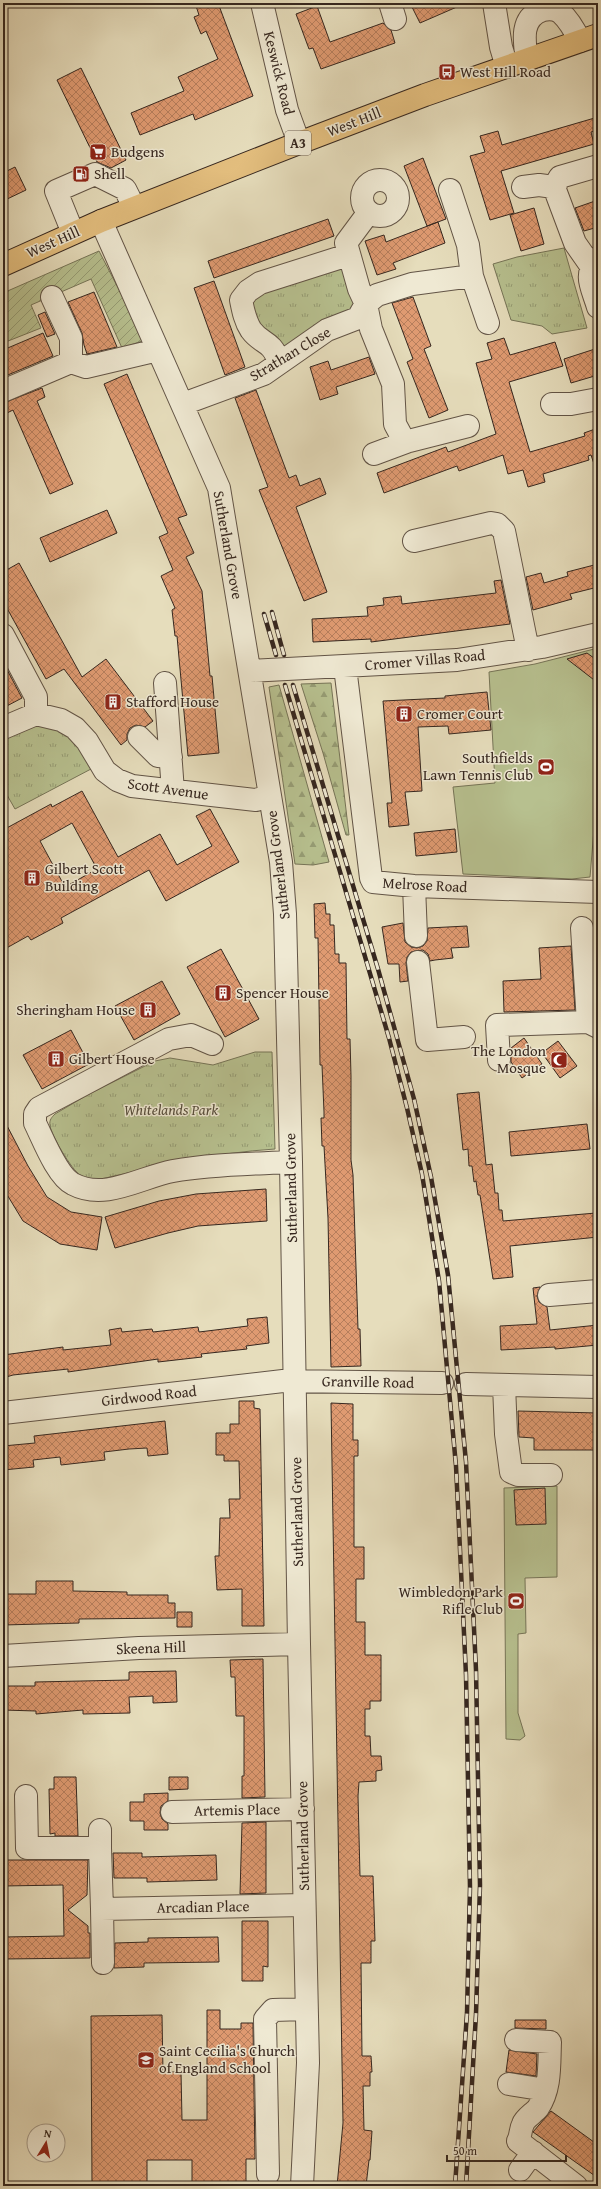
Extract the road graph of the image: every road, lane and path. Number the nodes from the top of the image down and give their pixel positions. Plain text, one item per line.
1 (262, 3) edge
2 (494, 3) edge
3 (589, 38) edge
4 (517, 63) junction
5 (299, 143) junction
6 (598, 166) edge
7 (523, 187) dead end
8 (554, 187) junction
9 (450, 190) dead end
10 (134, 207) junction
11 (369, 212) dead end
12 (101, 221) junction
13 (73, 233) junction
14 (348, 255) junction
15 (594, 262) edge
16 (3, 265) edge
17 (472, 276) junction
18 (52, 297) dead end
19 (366, 304) junction
20 (598, 307) edge
21 (488, 323) dead end
22 (158, 350) junction
23 (71, 362) junction
24 (279, 362) junction
25 (3, 391) edge
26 (598, 399) edge
27 (183, 404) junction
28 (552, 404) dead end
29 (468, 426) dead end
30 (409, 441) junction
31 (374, 454) dead end
32 (414, 541) dead end
33 (598, 634) edge
34 (3, 635) edge
35 (528, 650) junction
36 (344, 667) junction
37 (250, 672) junction
38 (165, 683) dead end
39 (36, 714) junction
40 (3, 728) edge
41 (139, 737) dead end
42 (171, 757) junction
43 (173, 791) junction
44 (269, 796) junction
45 (414, 886) junction
46 (598, 892) edge
47 (582, 928) dead end
48 (416, 936) dead end
49 (418, 962) dead end
50 (593, 1025) edge
51 (464, 1037) dead end
52 (212, 1044) dead end
53 (499, 1060) dead end
54 (291, 1162) junction
55 (598, 1291) edge
56 (549, 1295) dead end
57 (295, 1382) junction
58 (442, 1383) dead end
59 (466, 1384) dead end
60 (504, 1385) junction
61 (598, 1387) edge
62 (3, 1413) edge
63 (551, 1475) dead end
64 (299, 1644) junction
65 (3, 1656) edge
66 (26, 1796) dead end
67 (302, 1809) junction
68 (172, 1812) dead end
69 (304, 1905) junction
70 (102, 1908) junction
71 (103, 1963) dead end
72 (306, 2009) junction
73 (516, 2040) dead end
74 (509, 2084) dead end
75 (546, 2090) junction
76 (525, 2147) junction
77 (520, 2170) dead end
78 (267, 2180) edge
79 (303, 2182) edge
80 (576, 2186) edge

1 - 5 street, Keswick Road
2 - 4 street
3 - 4 highway, West Hill / A3
3 - 4 street
4 - 5 highway, West Hill / A3
5 - 10 highway, West Hill / A3
6 - 8 street
7 - 8 street
8 - 15 street
9 - 17 street
10 - 12 highway, West Hill / A3
10 - 13 street
11 - 14 street
12 - 13 highway, West Hill / A3
12 - 22 street, Sutherland Grove
13 - 16 highway, West Hill / A3
14 - 19 street
14 - 24 street
15 - 20 street
17 - 19 street, Strathan Close
17 - 21 street
18 - 23 street
19 - 24 street, Strathan Close
19 - 30 street
22 - 23 street
22 - 27 street, Sutherland Grove
23 - 25 street
24 - 27 street, Strathan Close
26 - 28 street
27 - 37 street, Sutherland Grove
29 - 30 street
30 - 31 street
32 - 35 street
33 - 35 street, Cromer Villas Road
34 - 39 street
35 - 36 street, Cromer Villas Road
36 - 37 street, Cromer Villas Road
36 - 45 street, Melrose Road
37 - 44 street, Sutherland Grove
38 - 42 street
39 - 40 street
39 - 43 street, Scott Avenue
41 - 42 street
42 - 43 street
43 - 44 street, Scott Avenue
44 - 54 street, Sutherland Grove
45 - 46 street, Melrose Road
45 - 48 street
47 - 50 street
49 - 51 street
50 - 53 street
52 - 54 street
54 - 57 street, Sutherland Grove
55 - 56 street
57 - 58 street, Granville Road
57 - 62 street, Girdwood Road
57 - 64 street, Sutherland Grove
59 - 60 street
60 - 61 street
60 - 63 street
64 - 65 street, Skeena Hill
64 - 67 street, Sutherland Grove
66 - 70 street
67 - 68 street, Artemis Place
67 - 69 street, Sutherland Grove
69 - 70 street, Arcadian Place
69 - 72 street, Sutherland Grove
70 - 71 street
72 - 78 street
72 - 79 street, Sutherland Grove
73 - 75 street
74 - 75 street
75 - 76 street
76 - 77 street
76 - 80 street
78 - 79 street

